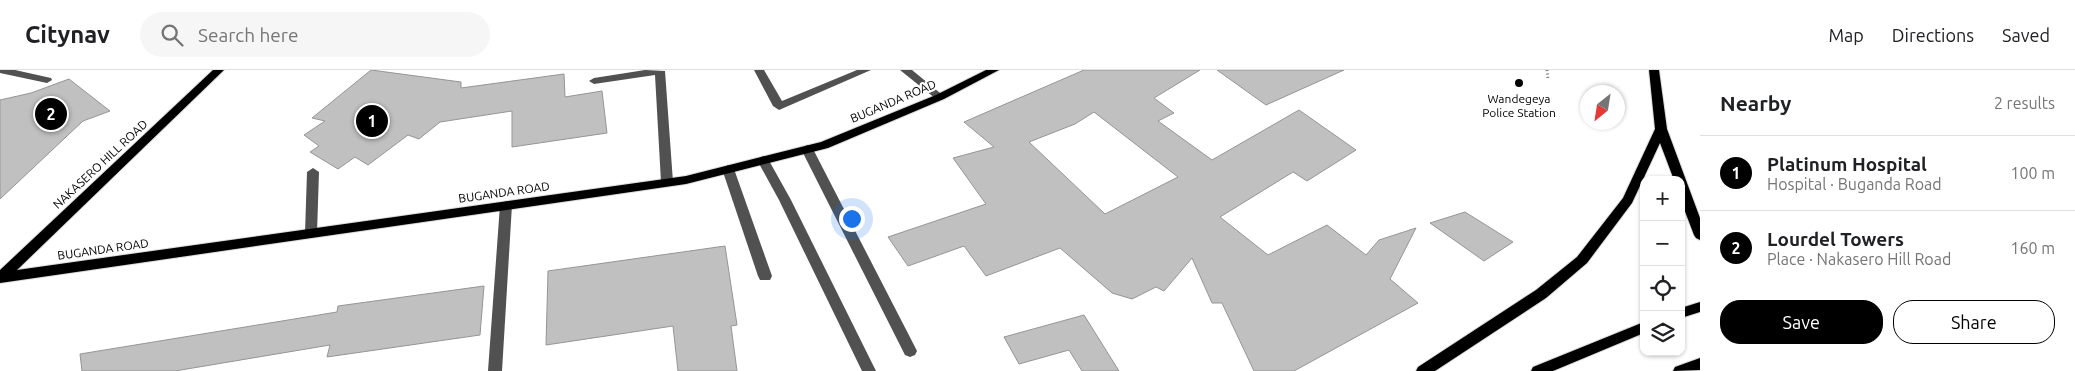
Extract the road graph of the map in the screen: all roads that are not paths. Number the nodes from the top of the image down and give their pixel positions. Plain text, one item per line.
1 (0, 70) edge
2 (220, 70) edge
3 (759, 70) edge
4 (866, 70) edge
5 (905, 70) edge
6 (994, 70) edge
7 (1654, 70) edge
8 (46, 80) dead end
9 (594, 82) dead end
10 (940, 97) junction
11 (1661, 129) junction
12 (807, 149) junction
13 (763, 160) junction
14 (728, 169) junction
15 (313, 172) dead end
16 (1679, 176) edge
17 (667, 182) junction
18 (1685, 195) edge
19 (506, 205) junction
20 (311, 233) junction
21 (1700, 235) edge
22 (765, 276) dead end
23 (0, 277) edge
24 (1700, 307) edge
25 (1685, 312) edge
26 (1640, 329) edge
27 (910, 351) dead end
28 (1700, 364) edge
29 (494, 371) edge
30 (870, 371) edge
31 (1423, 371) edge
32 (1538, 371) edge
33 (1680, 371) edge

1 - 8 lane
2 - 23 main road, NAKASERO HILL ROAD
3 - 4 lane
5 - 10 lane
6 - 10 main road, BUGANDA ROAD
7 - 11 main road
9 - 17 lane
10 - 12 main road, BUGANDA ROAD
11 - 16 main road
11 - 31 main road
12 - 13 main road, BUGANDA ROAD
12 - 27 lane
13 - 14 main road, BUGANDA ROAD
13 - 30 lane
14 - 17 main road, BUGANDA ROAD
14 - 22 lane
15 - 20 lane
17 - 19 main road, BUGANDA ROAD
18 - 21 main road
19 - 20 main road, BUGANDA ROAD
19 - 29 lane
20 - 23 main road, BUGANDA ROAD
24 - 25 main road
26 - 32 main road
28 - 33 main road

